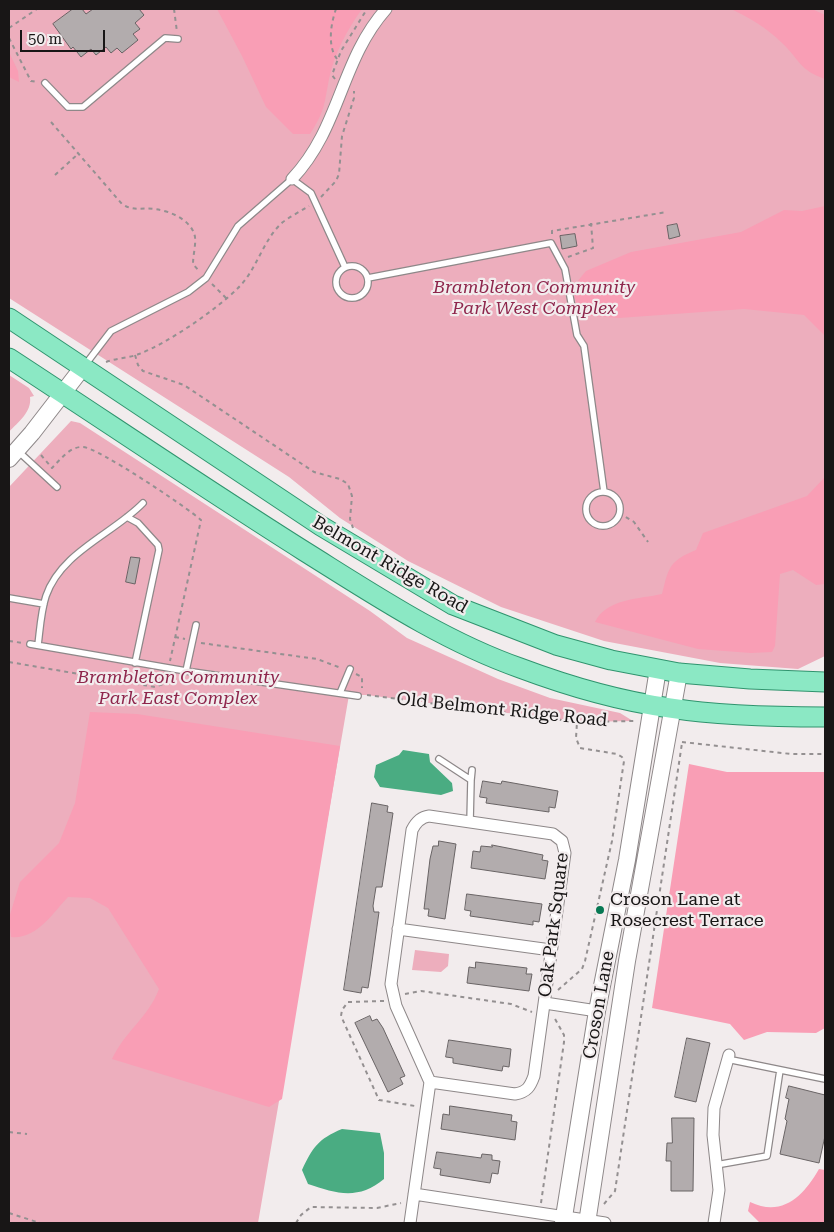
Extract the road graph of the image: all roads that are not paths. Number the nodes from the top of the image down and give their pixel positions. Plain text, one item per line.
1 (386, 9) edge
2 (178, 39) road end
3 (45, 83) road end
4 (292, 179) junction
5 (344, 265) junction
6 (368, 278) junction
7 (9, 318) edge
8 (9, 358) edge
9 (83, 367) junction
10 (64, 394) junction
11 (13, 455) edge
12 (57, 487) dead end
13 (604, 492) junction
14 (143, 503) dead end
15 (127, 517) junction
16 (9, 598) edge
17 (44, 604) junction
18 (196, 625) dead end
19 (30, 644) road end
20 (38, 645) junction
21 (135, 663) junction
22 (349, 670) road end
23 (658, 670) junction
24 (186, 671) junction
25 (679, 673) junction
26 (825, 682) edge
27 (340, 694) junction
28 (363, 694) road end
29 (647, 717) junction
30 (825, 717) edge
31 (671, 718) junction
32 (439, 759) dead end
33 (472, 770) dead end
34 (471, 780) junction
35 (470, 822) junction
36 (398, 929) junction
37 (551, 950) junction
38 (550, 1003) junction
39 (597, 1011) junction
40 (728, 1057) joint
41 (780, 1070) junction
42 (825, 1079) edge
43 (430, 1082) junction
44 (716, 1165) junction
45 (414, 1199) junction
46 (584, 1221) edge
47 (410, 1223) edge
48 (714, 1223) edge

1 - 4 street
2 - 3 lane
4 - 5 lane
4 - 9 lane
5 - 6 lane
5 - 6 lane
6 - 13 lane
7 - 9 main road, Belmont Ridge Road
8 - 10 main road, Belmont Ridge Road
9 - 10 main road
9 - 23 main road, Belmont Ridge Road
10 - 11 main road
10 - 29 main road, Belmont Ridge Road
11 - 12 lane
13 - 13 lane
14 - 15 lane
15 - 17 lane
15 - 21 lane
16 - 17 lane
17 - 20 lane
18 - 24 lane
19 - 20 lane
20 - 21 lane
21 - 24 lane
22 - 27 lane
23 - 25 main road, Belmont Ridge Road
23 - 29 main road, Croson Lane
24 - 27 lane
25 - 26 main road, Belmont Ridge Road
25 - 31 main road, Croson Lane
27 - 28 lane
29 - 31 main road, Belmont Ridge Road
29 - 39 main road, Croson Lane
30 - 31 main road, Belmont Ridge Road
31 - 46 main road, Croson Lane
32 - 34 lane
33 - 34 lane
34 - 35 lane
35 - 36 street, Oak Park Square
35 - 37 street, Oak Park Square
36 - 37 street
36 - 43 street, Oak Park Square
37 - 38 street, Oak Park Square
38 - 39 street
38 - 43 street, Oak Park Square
39 - 46 main road, Croson Lane
40 - 41 lane
40 - 44 street
41 - 42 lane
41 - 44 lane
43 - 45 street
44 - 48 street
45 - 46 street
45 - 47 street

